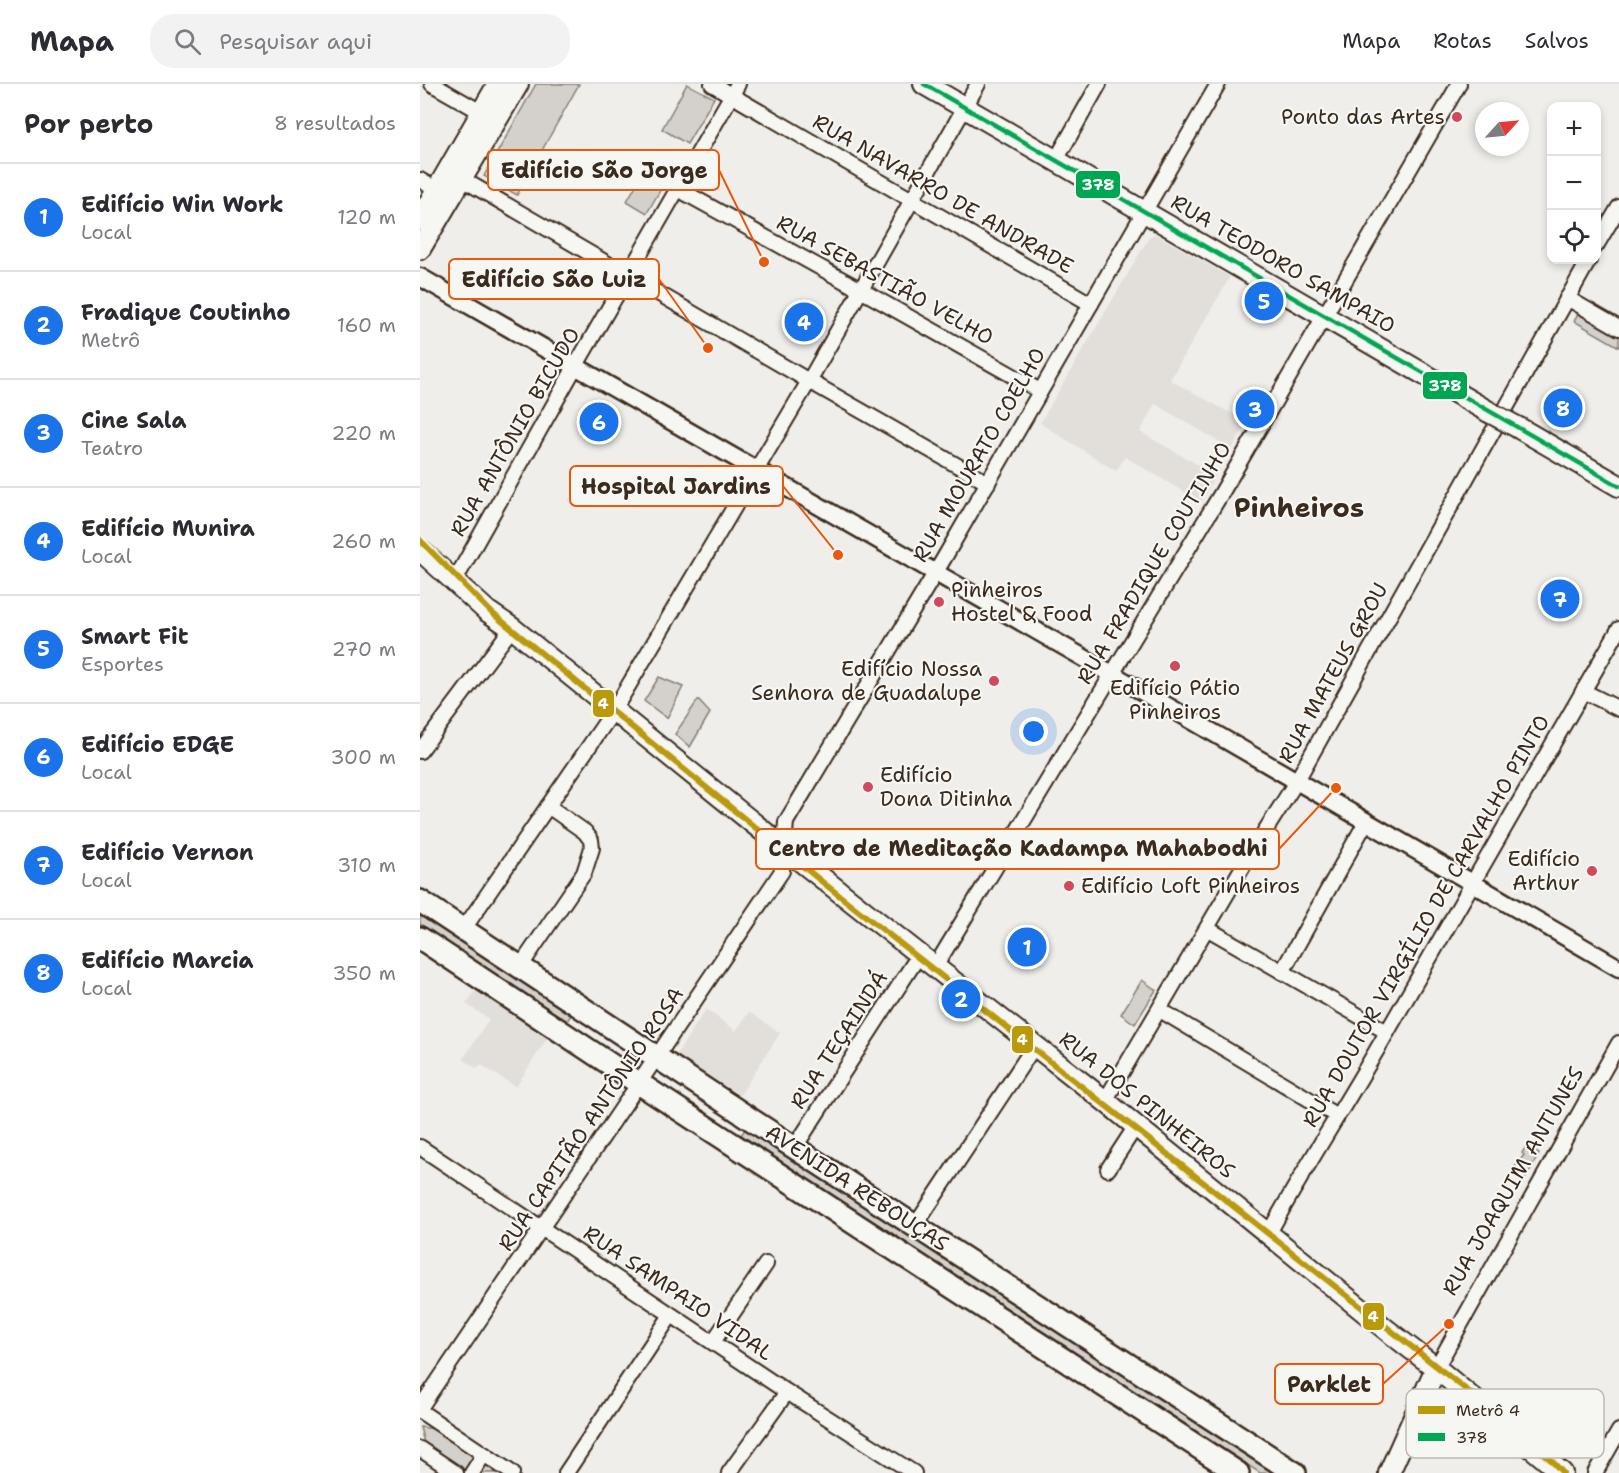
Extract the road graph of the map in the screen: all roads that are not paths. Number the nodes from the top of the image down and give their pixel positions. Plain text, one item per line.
1 (432, 84) edge
2 (498, 84) edge
3 (518, 84) edge
4 (712, 84) edge
5 (924, 84) edge
6 (978, 84) edge
7 (1099, 84) edge
8 (1218, 84) edge
9 (1459, 84) edge
10 (735, 90) edge
11 (964, 107) junction
12 (482, 112) junction
13 (1056, 160) junction
14 (462, 179) junction
15 (428, 185) edge
16 (678, 189) junction
17 (911, 199) junction
18 (1619, 207) edge
19 (1144, 211) junction
20 (420, 219) edge
21 (1601, 238) edge
22 (420, 249) edge
23 (1587, 264) edge
24 (628, 276) junction
25 (420, 277) edge
26 (860, 289) junction
27 (1567, 298) junction
28 (1091, 304) junction
29 (1326, 316) junction
30 (1619, 328) edge
31 (575, 367) junction
32 (808, 381) junction
33 (1040, 391) junction
34 (756, 470) junction
35 (988, 483) junction
36 (1619, 486) edge
37 (420, 550) edge
38 (935, 573) junction
39 (454, 582) junction
40 (512, 628) junction
41 (1619, 629) edge
42 (1112, 674) junction
43 (1583, 691) junction
44 (1619, 709) edge
45 (614, 710) junction
46 (420, 751) edge
47 (1296, 782) junction
48 (548, 806) junction
49 (1366, 822) junction
50 (784, 848) junction
51 (1473, 884) junction
52 (420, 901) edge
53 (1208, 929) junction
54 (463, 930) junction
55 (420, 938) edge
56 (919, 955) junction
57 (520, 967) junction
58 (935, 967) junction
59 (1619, 968) edge
60 (1282, 972) junction
61 (1160, 1010) junction
62 (1387, 1032) junction
63 (1619, 1043) edge
64 (1035, 1046) junction
65 (657, 1058) junction
66 (640, 1084) junction
67 (1105, 1101) junction
68 (1337, 1116) junction
69 (1136, 1126) junction
70 (420, 1147) edge
71 (795, 1148) junction
72 (1108, 1169) dead end
73 (915, 1226) junction
74 (543, 1228) junction
75 (1269, 1233) junction
76 (766, 1263) dead end
77 (671, 1315) junction
78 (713, 1342) junction
79 (1436, 1368) junction
80 (1427, 1389) edge
81 (1461, 1389) edge
82 (787, 1392) junction
83 (420, 1410) edge
84 (1619, 1431) edge
85 (1406, 1435) edge
86 (420, 1449) edge
87 (484, 1454) junction
88 (1604, 1457) edge
89 (1544, 1458) edge
90 (1604, 1458) edge
91 (456, 1473) edge
92 (472, 1473) edge
93 (512, 1473) edge
94 (566, 1473) edge
95 (729, 1473) edge
96 (914, 1473) edge
97 (1238, 1473) edge
98 (1294, 1473) edge
99 (1389, 1473) edge
100 (1562, 1473) edge
101 (1595, 1473) edge

1 - 12 street
2 - 12 main road
3 - 14 main road
4 - 10 street, RUA NAVARRO DE ANDRADE
5 - 11 main road, RUA TEODORO SAMPAIO
6 - 11 street
7 - 13 street
8 - 19 street, RUA MOURATO COELHO
9 - 29 street, RUA FRADIQUE COUTINHO
10 - 16 street, RUA ANTÔNIO BICUDO
10 - 17 street, RUA NAVARRO DE ANDRADE
11 - 13 main road, RUA TEODORO SAMPAIO
11 - 17 street
12 - 15 main road
13 - 19 main road, RUA TEODORO SAMPAIO
14 - 22 main road
14 - 24 street
15 - 20 main road
16 - 24 street, RUA ANTÔNIO BICUDO
16 - 26 street, RUA SEBASTIÃO VELHO
17 - 26 street
17 - 28 street, RUA NAVARRO DE ANDRADE
18 - 21 street
19 - 28 street, RUA MOURATO COELHO
19 - 29 main road, RUA TEODORO SAMPAIO
23 - 27 street, RUA MATEUS GROU
24 - 31 street, RUA ANTÔNIO BICUDO
24 - 32 street
25 - 31 street
26 - 32 street
26 - 33 street, RUA SEBASTIÃO VELHO
27 - 30 street
27 - 47 street, RUA MATEUS GROU
28 - 33 street, RUA MOURATO COELHO
29 - 36 main road, RUA TEODORO SAMPAIO, bridge
29 - 42 street, RUA FRADIQUE COUTINHO
31 - 34 street
31 - 39 street, RUA ANTÔNIO BICUDO
32 - 34 street
32 - 35 street
33 - 35 street, RUA MOURATO COELHO
34 - 38 street
34 - 45 street
35 - 38 street, RUA MOURATO COELHO
37 - 39 main road, RUA DOS PINHEIROS
38 - 42 street
38 - 50 street, RUA MOURATO COELHO
39 - 40 main road, RUA DOS PINHEIROS
40 - 45 main road, RUA DOS PINHEIROS
40 - 46 street
41 - 43 street, RUA DOUTOR VIRGÍLIO DE CARVALHO PINTO
42 - 47 street
42 - 58 street, RUA FRADIQUE COUTINHO
43 - 44 street
43 - 51 street, RUA DOUTOR VIRGÍLIO DE CARVALHO PINTO
45 - 48 street
45 - 50 main road, RUA DOS PINHEIROS
47 - 49 street
47 - 53 street, RUA MATEUS GROU
48 - 54 street
48 - 57 street
49 - 51 street
49 - 60 street
50 - 56 main road, RUA DOS PINHEIROS
50 - 65 street, RUA CAPITÃO ANTÔNIO ROSA
51 - 59 street
51 - 62 street, RUA DOUTOR VIRGÍLIO DE CARVALHO PINTO
52 - 54 main road, AVENIDA REBOUÇAS
53 - 60 street
53 - 61 street, RUA MATEUS GROU
54 - 57 main road, AVENIDA REBOUÇAS
55 - 66 main road, AVENIDA REBOUÇAS
56 - 58 main road, RUA DOS PINHEIROS
56 - 71 street, RUA TEÇAINDÁ
57 - 65 main road, AVENIDA REBOUÇAS
58 - 64 main road, RUA DOS PINHEIROS
60 - 62 street
61 - 67 street, RUA MATEUS GROU
61 - 68 street
62 - 68 street, RUA DOUTOR VIRGÍLIO DE CARVALHO PINTO
63 - 79 street, RUA JOAQUIM ANTUNES
64 - 67 main road, RUA DOS PINHEIROS
64 - 73 street
65 - 66 street, RUA CAPITÃO ANTÔNIO ROSA
65 - 71 main road, AVENIDA REBOUÇAS
66 - 74 street, RUA CAPITÃO ANTÔNIO ROSA
66 - 97 main road, AVENIDA REBOUÇAS
67 - 69 main road, RUA DOS PINHEIROS
68 - 75 street, RUA DOUTOR VIRGÍLIO DE CARVALHO PINTO
69 - 72 street
69 - 75 main road, RUA DOS PINHEIROS
70 - 74 street, RUA SAMPAIO VIDAL
71 - 73 main road, AVENIDA REBOUÇAS
73 - 98 main road, AVENIDA REBOUÇAS
74 - 77 street, RUA SAMPAIO VIDAL
74 - 83 street, RUA CAPITÃO ANTÔNIO ROSA
75 - 79 main road, RUA DOS PINHEIROS
76 - 78 street
77 - 78 street, RUA SAMPAIO VIDAL
77 - 94 street
78 - 82 street, RUA SAMPAIO VIDAL
79 - 80 main road, RUA JOAQUIM ANTUNES
79 - 81 main road, RUA DOS PINHEIROS
82 - 95 street
82 - 96 street, RUA SAMPAIO VIDAL
83 - 87 street
84 - 88 street
85 - 99 main road, RUA JOAQUIM ANTUNES
86 - 91 street
87 - 92 street
87 - 93 street
89 - 100 main road, RUA DOS PINHEIROS
90 - 101 street

